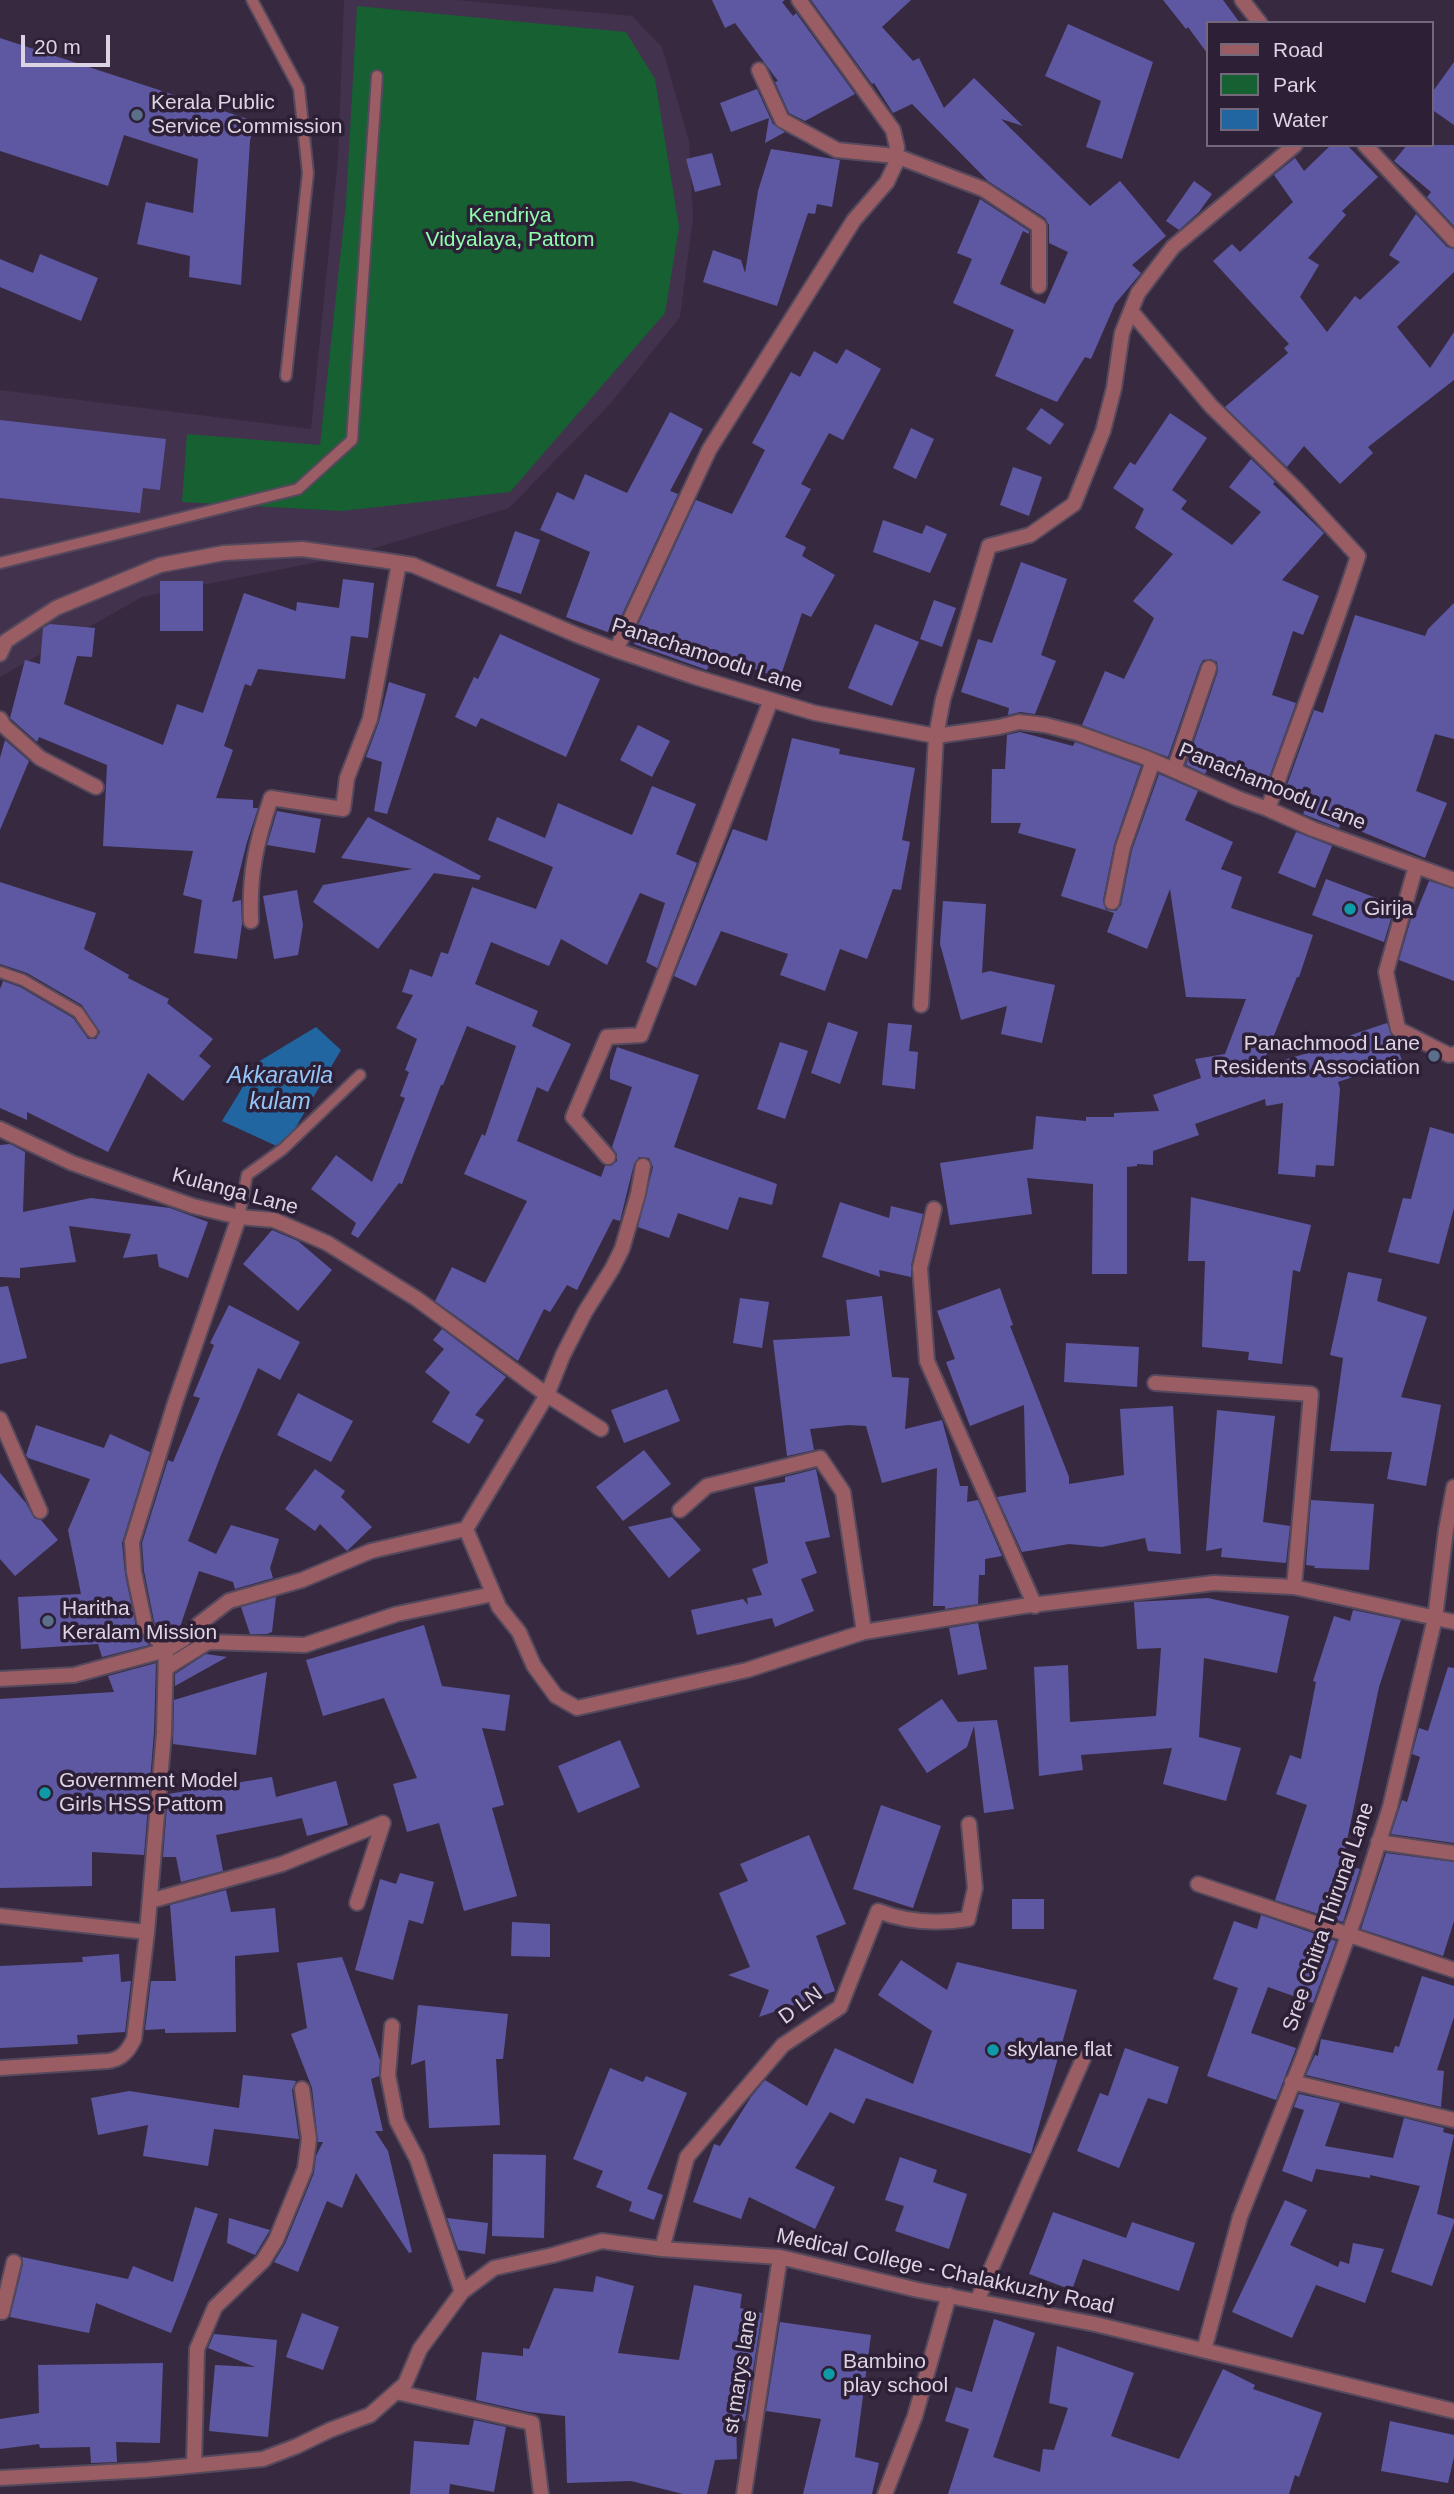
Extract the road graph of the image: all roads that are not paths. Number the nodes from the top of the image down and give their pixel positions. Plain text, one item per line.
1 (252, 0) edge
2 (799, 0) edge
3 (1242, 0) edge
4 (1258, 21) edge
5 (759, 70) dead end
6 (377, 76) dead end
7 (1293, 147) edge
8 (1367, 147) edge
9 (896, 156) junction
10 (1454, 240) edge
11 (1038, 286) dead end
12 (1131, 311) junction
13 (286, 376) dead end
14 (0, 563) edge
15 (399, 563) junction
16 (616, 650) junction
17 (0, 654) edge
18 (1209, 668) dead end
19 (771, 700) junction
20 (0, 719) edge
21 (936, 736) junction
22 (1153, 761) junction
23 (1174, 771) junction
24 (96, 787) dead end
25 (1268, 809) junction
26 (1416, 866) junction
27 (1454, 880) edge
28 (1112, 902) dead end
29 (251, 921) dead end
30 (0, 972) edge
31 (921, 1005) dead end
32 (92, 1032) dead end
33 (1454, 1054) edge
34 (360, 1074) dead end
35 (0, 1129) edge
36 (608, 1157) dead end
37 (643, 1166) dead end
38 (934, 1209) dead end
39 (239, 1217) junction
40 (1155, 1383) dead end
41 (547, 1395) junction
42 (0, 1419) edge
43 (601, 1429) dead end
44 (1454, 1487) edge
45 (680, 1510) dead end
46 (40, 1511) dead end
47 (1451, 1514) edge
48 (466, 1529) junction
49 (1294, 1587) junction
50 (494, 1594) junction
51 (1035, 1606) junction
52 (1435, 1618) junction
53 (1454, 1622) edge
54 (864, 1632) junction
55 (166, 1650) junction
56 (166, 1668) junction
57 (0, 1678) edge
58 (969, 1824) dead end
59 (1378, 1842) junction
60 (1454, 1853) edge
61 (1198, 1884) dead end
62 (150, 1901) junction
63 (357, 1903) dead end
64 (0, 1916) edge
65 (147, 1932) junction
66 (1347, 1935) junction
67 (1454, 1970) edge
68 (392, 2026) dead end
69 (1083, 2059) dead end
70 (0, 2068) edge
71 (1292, 2082) junction
72 (302, 2089) dead end
73 (1454, 2120) edge
74 (662, 2249) junction
75 (780, 2257) junction
76 (14, 2262) dead end
77 (462, 2292) junction
78 (949, 2295) junction
79 (977, 2301) junction
80 (0, 2312) edge
81 (1204, 2350) junction
82 (396, 2392) junction
83 (1454, 2411) edge
84 (194, 2465) junction
85 (0, 2478) edge
86 (541, 2494) edge
87 (744, 2494) edge
88 (886, 2494) edge

1 - 13 lane
2 - 9 street
3 - 4 street
5 - 9 street
6 - 14 lane
7 - 12 street
8 - 10 street
9 - 11 street
9 - 16 street
12 - 21 street
12 - 25 street
15 - 16 street, Panachamoodu Lane
15 - 17 street, Panachamoodu Lane
15 - 29 street
16 - 19 street, Panachamoodu Lane
18 - 23 street
19 - 21 street, Panachamoodu Lane
19 - 36 street
20 - 24 street
21 - 22 street, Panachamoodu Lane
21 - 31 street
22 - 23 street, Panachamoodu Lane
22 - 28 street
23 - 25 street, Panachamoodu Lane
25 - 26 street, Panachamoodu Lane
26 - 27 street, Panachamoodu Lane
26 - 33 street
30 - 32 lane
34 - 39 lane
35 - 39 street, Kulanga Lane
37 - 41 street
38 - 51 street
39 - 41 street, Kulanga Lane
39 - 55 street
40 - 49 street
41 - 43 street, Kulanga Lane
41 - 48 street
42 - 46 street
44 - 47 street, Sree Chitra Thirunal Lane
45 - 54 street
47 - 52 street, Sree Chitra Thirunal Lane
48 - 50 street
48 - 55 street
49 - 51 street
49 - 52 street
50 - 54 street
50 - 56 street
51 - 54 street
52 - 53 street
52 - 59 street, Sree Chitra Thirunal Lane
55 - 56 street
55 - 57 street
56 - 62 street
58 - 74 street, D LN
59 - 60 street
59 - 66 street, Sree Chitra Thirunal Lane
61 - 66 street
62 - 63 street
62 - 65 street
64 - 65 street
65 - 70 street
66 - 67 street
66 - 71 street, Sree Chitra Thirunal Lane
68 - 77 street
69 - 79 street
71 - 73 street
71 - 81 street, Sree Chitra Thirunal Lane
72 - 84 street
74 - 75 street, Medical College - Chalakkuzhy Road
74 - 77 street, Medical College - Chalakkuzhy Road
75 - 78 street, Medical College - Chalakkuzhy Road
75 - 87 street, st marys lane
76 - 80 street
77 - 82 street, Medical College - Chalakkuzhy Road
78 - 79 street, Medical College - Chalakkuzhy Road
78 - 88 street
79 - 81 street, Medical College - Chalakkuzhy Road
81 - 83 street, Medical College - Chalakkuzhy Road
82 - 84 street, Medical College - Chalakkuzhy Road
82 - 86 street
84 - 85 street, Medical College - Chalakkuzhy Road

